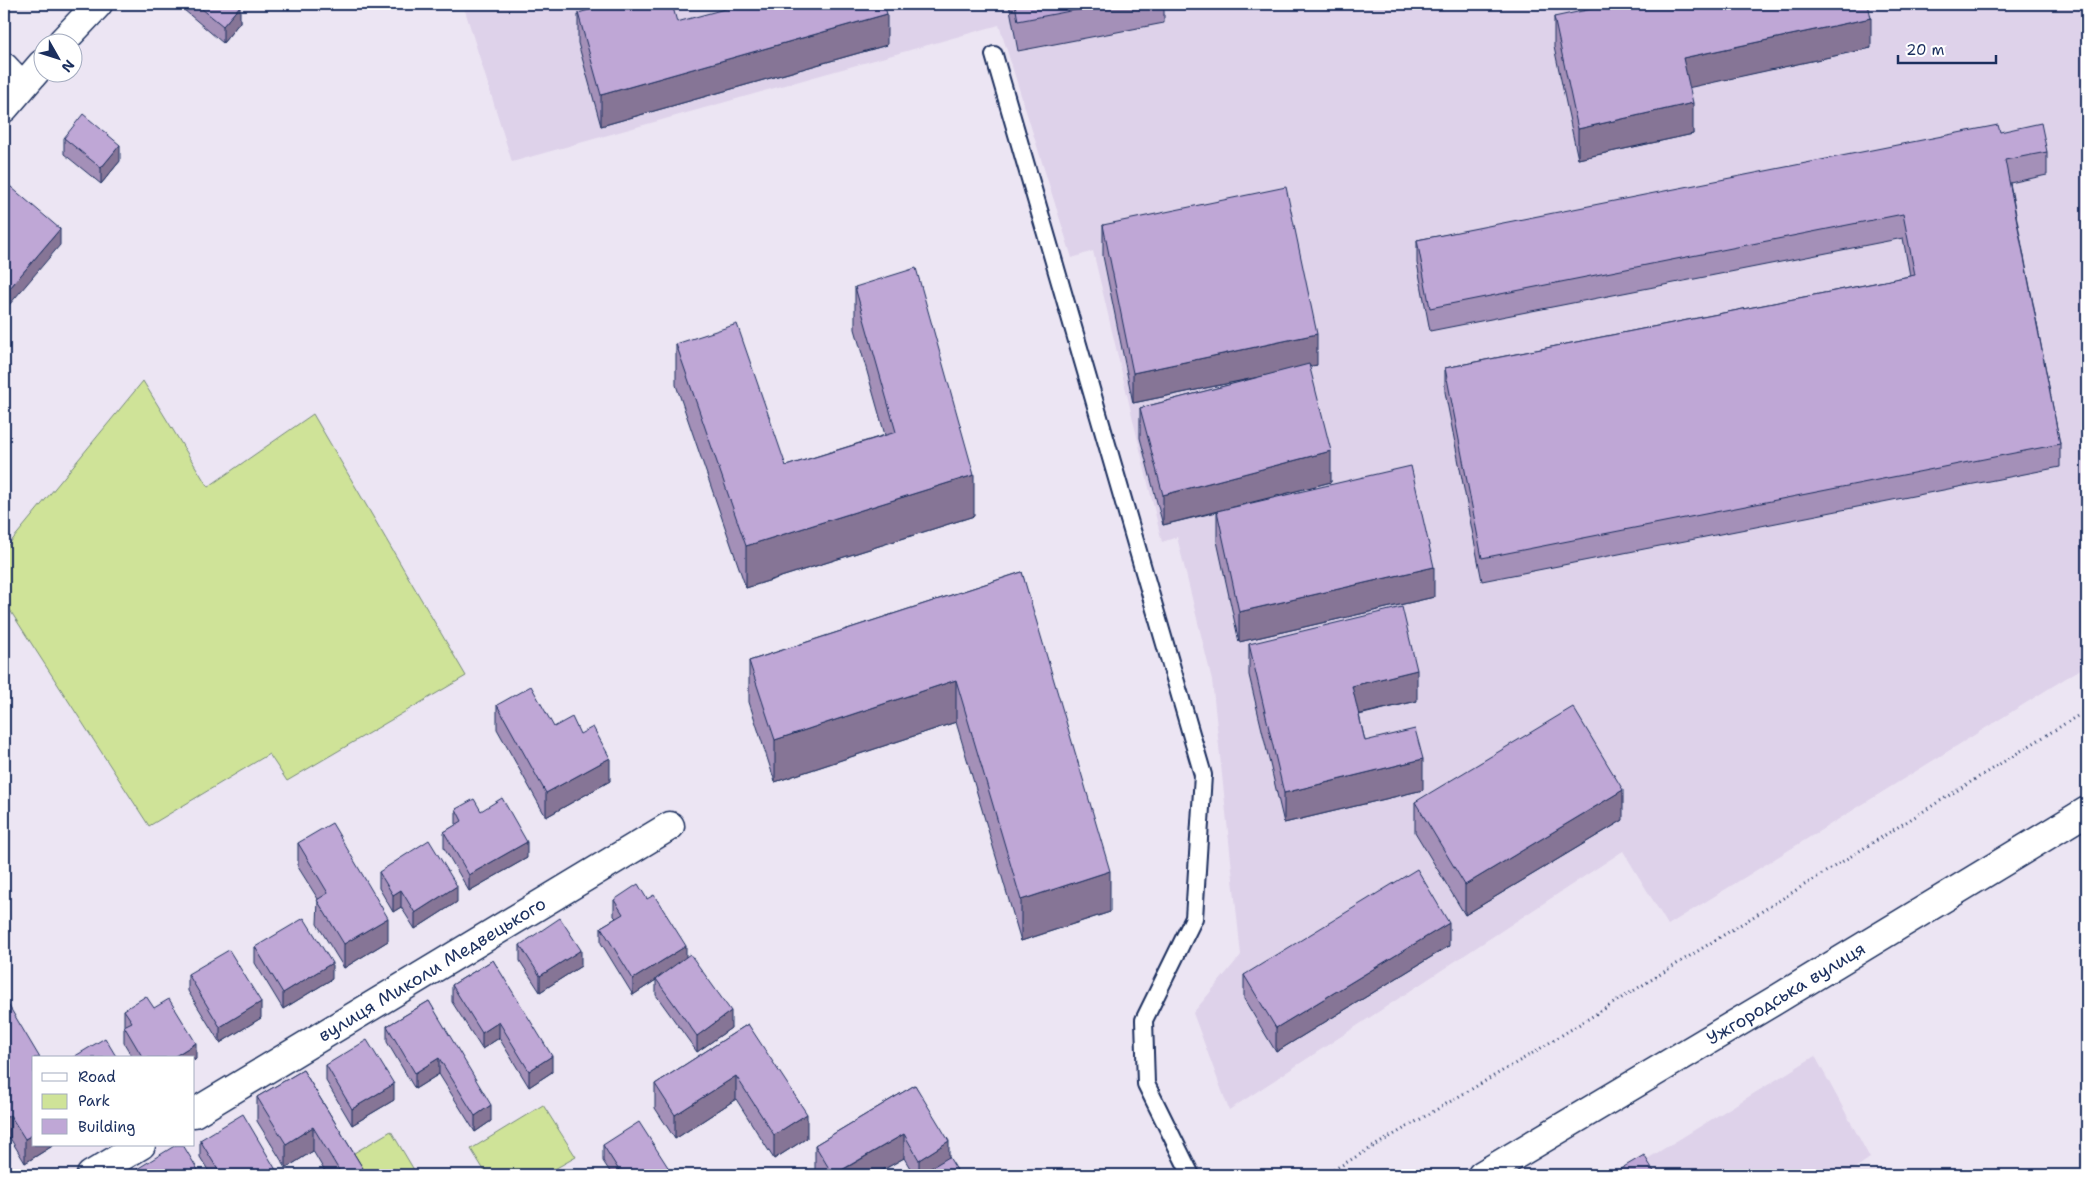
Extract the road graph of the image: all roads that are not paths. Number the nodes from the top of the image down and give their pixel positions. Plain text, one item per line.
1 (98, 4) edge
2 (71, 32) edge
3 (994, 55) dead end
4 (32, 68) edge
5 (13, 76) edge
6 (4, 108) edge
7 (2087, 811) edge
8 (670, 826) dead end
9 (195, 1112) edge
10 (139, 1146) edge
11 (91, 1175) edge
12 (1191, 1175) edge
13 (1482, 1175) edge

1 - 2 street
3 - 12 lane
4 - 5 street
5 - 6 street
7 - 13 street, Ужгородська вулиця
8 - 9 street, вулиця Миколи Медвецького
10 - 11 street

